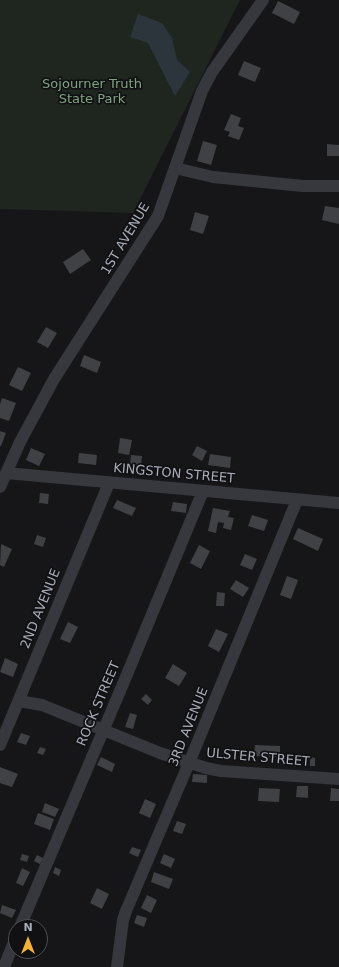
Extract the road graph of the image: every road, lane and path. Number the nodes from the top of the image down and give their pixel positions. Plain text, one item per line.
1 (263, 0) edge
2 (175, 168) junction
3 (339, 186) edge
4 (6, 473) junction
5 (109, 483) junction
6 (0, 487) edge
7 (203, 491) junction
8 (297, 500) junction
9 (339, 503) edge
10 (19, 701) junction
11 (103, 730) junction
12 (0, 745) edge
13 (189, 764) junction
14 (339, 779) edge
15 (23, 919) edge
16 (8, 957) edge
17 (4, 967) edge
18 (117, 967) edge

1 - 2 street, 1ST AVENUE
2 - 3 street
2 - 4 street, 1ST AVENUE
4 - 5 street, KINGSTON STREET
4 - 6 street, 1ST AVENUE
5 - 7 street, KINGSTON STREET
5 - 10 street, 2ND AVENUE
7 - 8 street, KINGSTON STREET
7 - 11 street, ROCK STREET
8 - 9 street, KINGSTON STREET
8 - 13 street, 3RD AVENUE
10 - 11 street, ULSTER STREET
10 - 12 street, 2ND AVENUE
11 - 13 street, ULSTER STREET
11 - 15 street, ROCK STREET
13 - 14 street, ULSTER STREET
13 - 18 street, 3RD AVENUE
16 - 17 street

